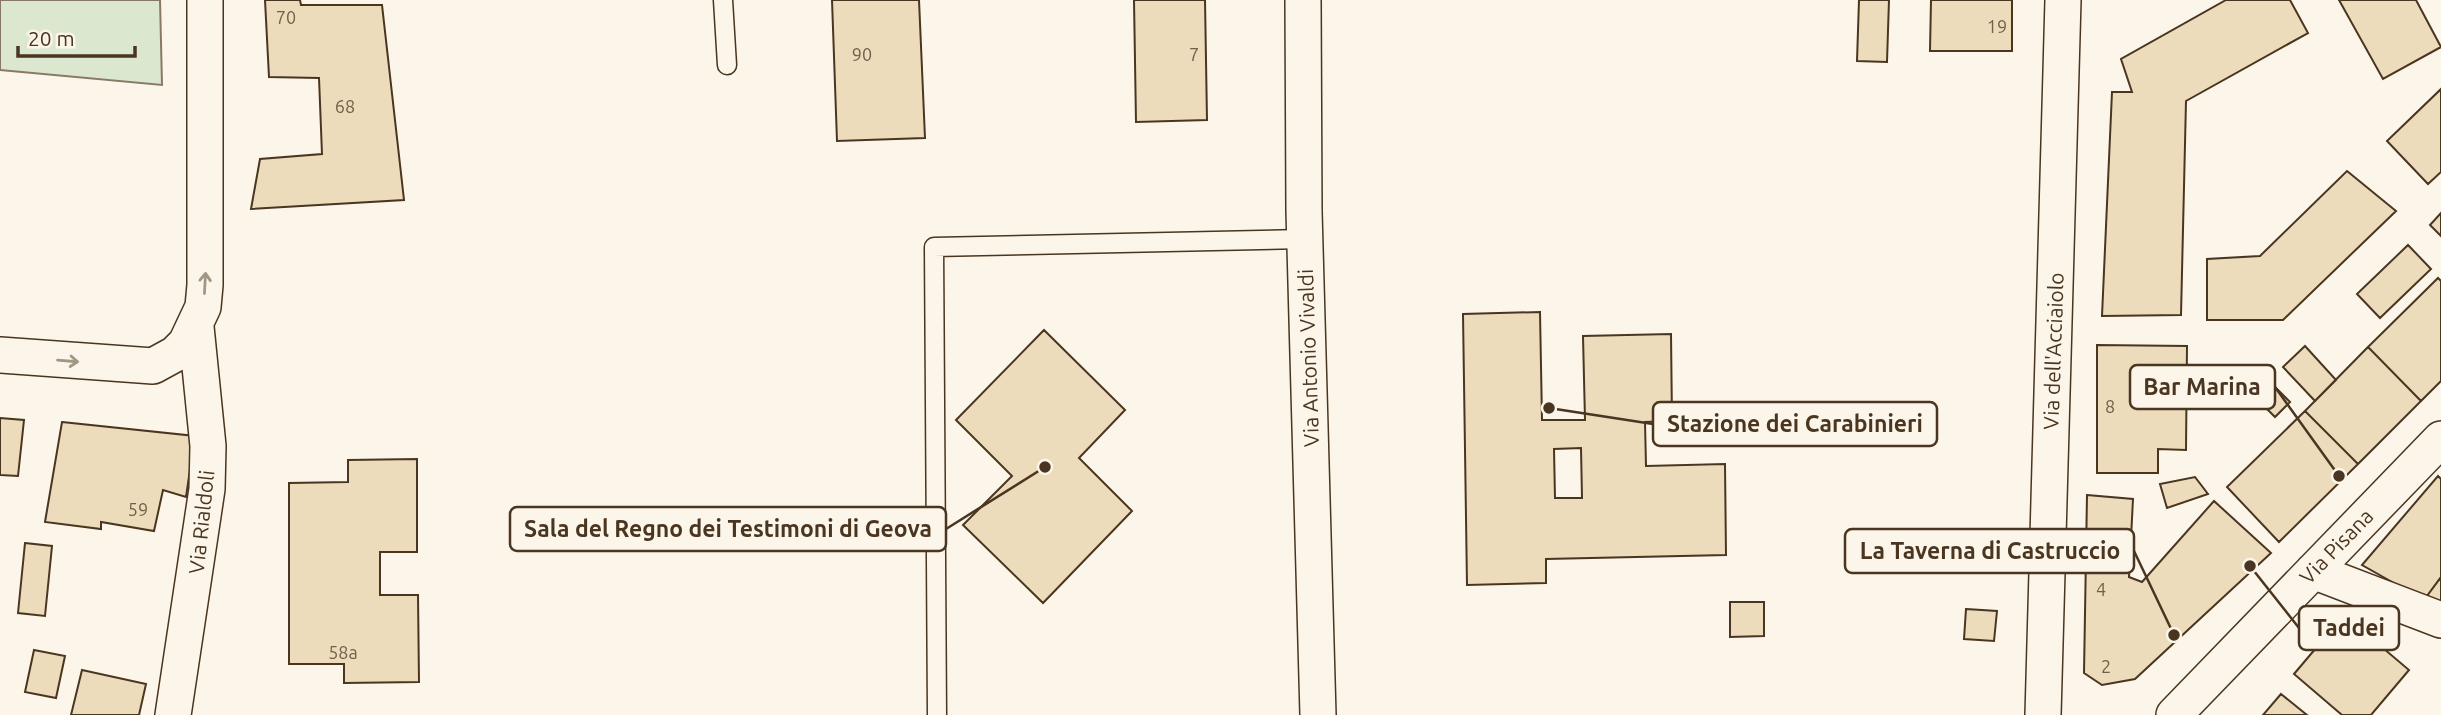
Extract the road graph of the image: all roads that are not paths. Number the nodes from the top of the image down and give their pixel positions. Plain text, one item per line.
1 (205, 0) edge
2 (723, 0) edge
3 (1303, 0) edge
4 (2069, 2) edge
5 (727, 65) dead end
6 (1304, 240) junction
7 (196, 327) junction
8 (0, 355) edge
9 (2441, 439) edge
10 (2313, 571) junction
11 (2441, 620) edge
12 (2047, 711) edge
13 (173, 715) edge
14 (937, 715) edge
15 (1318, 715) edge
16 (2174, 715) edge

7 -> 1 street, Via Rialdoli
2 - 5 lane
3 - 6 street, Via Antonio Vivaldi
4 - 12 street, Via dell'Acciaiolo
6 - 14 lane
6 - 15 street, Via Antonio Vivaldi
8 -> 7 street, Via Rialdoli
7 - 13 street, Via Rialdoli
9 - 10 street, Via Pisana
10 - 11 street
10 - 16 street, Via Pisana

